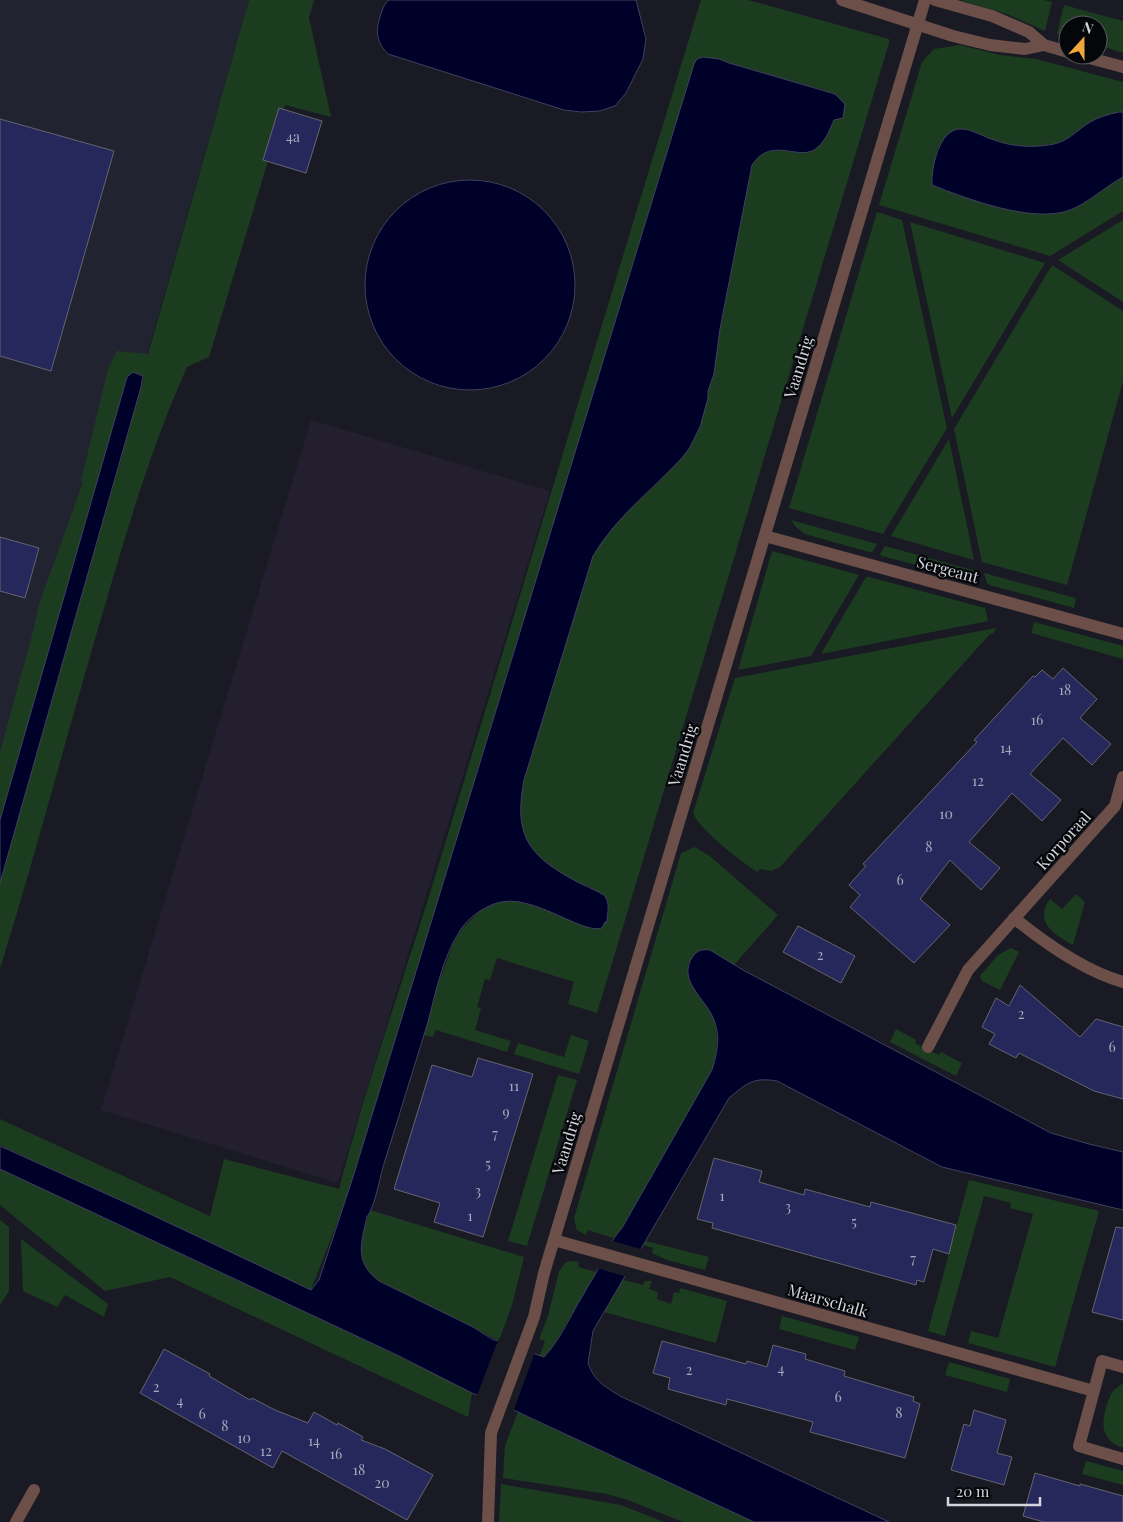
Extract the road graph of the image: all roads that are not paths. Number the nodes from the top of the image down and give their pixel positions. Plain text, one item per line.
1 (842, 0) edge
2 (925, 0) edge
3 (935, 0) edge
4 (918, 25) junction
5 (1044, 45) junction
6 (1058, 49) edge
7 (1108, 63) edge
8 (1123, 67) edge
9 (765, 536) junction
10 (1123, 634) edge
11 (1123, 777) edge
12 (1014, 918) junction
13 (1123, 982) edge
14 (928, 1048) dead end
15 (554, 1240) junction
16 (1123, 1367) edge
17 (1094, 1391) junction
18 (1123, 1459) edge
19 (34, 1490) dead end
20 (16, 1522) edge
21 (488, 1522) edge

1 - 4 street
2 - 4 street, Vaandrig
3 - 5 street
4 - 5 street
4 - 9 street, Vaandrig
5 - 6 street
7 - 8 street
9 - 10 street, Sergeant
9 - 15 street, Vaandrig
11 - 12 street, Korporaal
12 - 13 street
12 - 14 street, Korporaal
15 - 17 street, Maarschalk
15 - 21 street, Vaandrig
16 - 17 street
17 - 18 street
19 - 20 street

